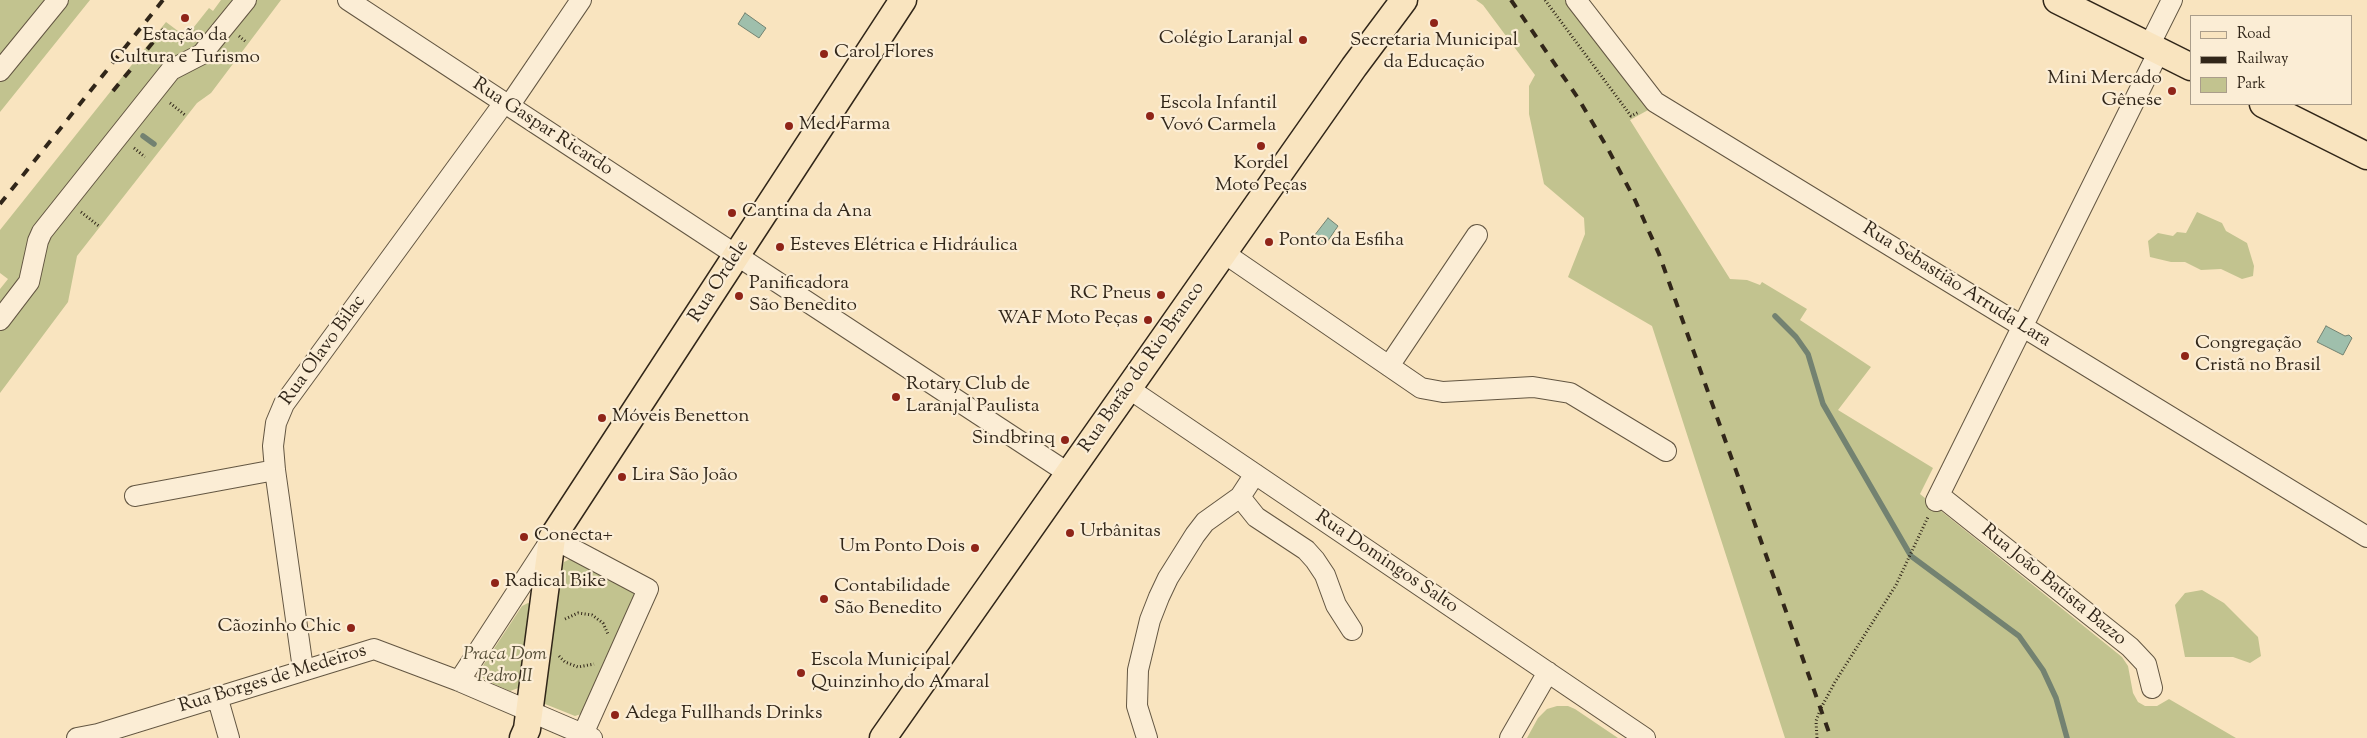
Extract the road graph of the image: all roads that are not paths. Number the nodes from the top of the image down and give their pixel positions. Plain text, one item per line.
1 (58, 0) edge
2 (246, 0) edge
3 (348, 0) edge
4 (581, 0) edge
5 (902, 0) edge
6 (1404, 0) edge
7 (1576, 0) edge
8 (2057, 0) edge
9 (2172, 0) edge
10 (2154, 49) junction
11 (2190, 67) edge
12 (0, 71) edge
13 (506, 104) junction
14 (2265, 105) edge
15 (2367, 156) edge
16 (1477, 235) dead end
17 (1224, 254) junction
18 (736, 256) junction
19 (0, 320) edge
20 (2022, 327) junction
21 (1394, 370) junction
22 (1128, 388) junction
23 (1666, 451) dead end
24 (275, 470) junction
25 (1068, 473) junction
26 (1255, 474) junction
27 (135, 496) dead end
28 (1240, 497) junction
29 (2367, 537) edge
30 (552, 538) junction
31 (1352, 630) dead end
32 (303, 669) junction
33 (1548, 672) junction
34 (459, 682) junction
35 (2152, 688) dead end
36 (217, 696) junction
37 (530, 711) junction
38 (98, 736) edge
39 (588, 736) edge
40 (77, 738) edge
41 (230, 738) edge
42 (523, 738) edge
43 (883, 738) edge
44 (1147, 738) edge
45 (1510, 738) edge
46 (1644, 738) edge

1 - 12 street
2 - 19 street
3 - 13 street, Rua Gaspar Ricardo
4 - 13 street, Rua Olavo Bilac
5 - 18 main road, Rua Ordele
6 - 17 main road, Rua Barão do Rio Branco
7 - 20 street, Rua Sebastião Arruda Lara
8 - 10 main road
9 - 10 street
10 - 11 main road
10 - 20 street
13 - 18 street, Rua Gaspar Ricardo
13 - 24 street, Rua Olavo Bilac
14 - 15 main road
16 - 21 street
17 - 21 street
17 - 22 main road, Rua Barão do Rio Branco
18 - 25 street, Rua Gaspar Ricardo
18 - 30 main road, Rua Ordele
20 - 29 street, Rua Sebastião Arruda Lara
20 - 35 street, Rua João Batista Bazzo
21 - 23 street
22 - 25 main road, Rua Barão do Rio Branco
22 - 26 street, Rua Domingos Salto
24 - 27 street
24 - 32 street, Rua Olavo Bilac
25 - 43 main road, Rua Barão do Rio Branco
26 - 28 street
26 - 33 street, Rua Domingos Salto
28 - 31 street
28 - 44 street
30 - 34 street
30 - 37 main road
30 - 39 street
32 - 34 street, Rua Borges de Medeiros
32 - 36 street, Rua Borges de Medeiros
33 - 45 street
33 - 46 street, Rua Domingos Salto
34 - 37 street, Rua Borges de Medeiros
36 - 38 street, Rua Borges de Medeiros
36 - 41 street
37 - 39 street, Rua Borges de Medeiros
37 - 42 main road
38 - 40 street, Rua Borges de Medeiros

